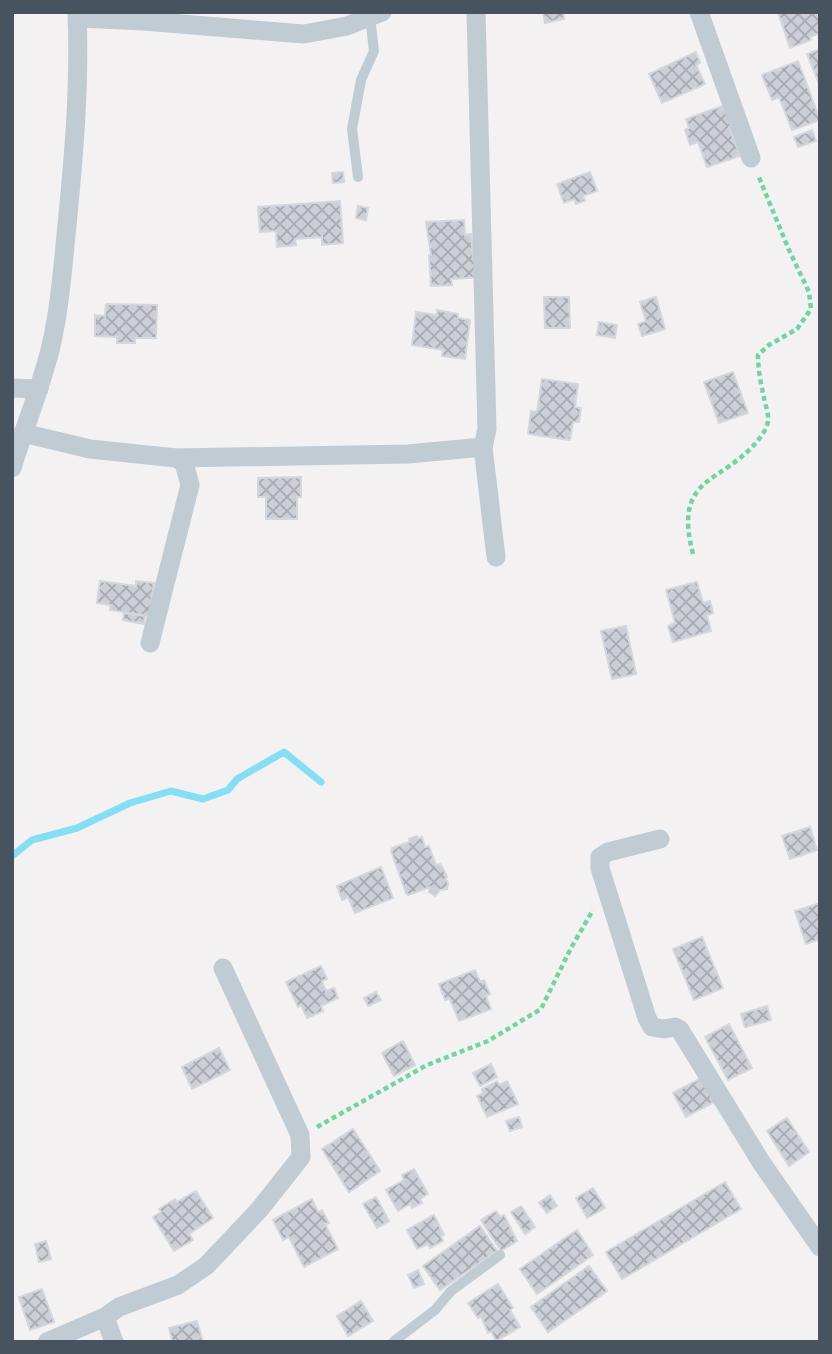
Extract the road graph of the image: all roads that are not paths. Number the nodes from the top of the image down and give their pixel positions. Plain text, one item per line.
1 (476, 12) edge
2 (699, 12) edge
3 (77, 15) edge
4 (376, 15) edge
5 (751, 158) road end
6 (358, 177) dead end
7 (12, 388) edge
8 (39, 389) junction
9 (23, 433) junction
10 (483, 447) junction
11 (176, 458) junction
12 (12, 468) edge
13 (496, 558) dead end
14 (150, 643) dead end
15 (660, 839) dead end
16 (223, 968) dead end
17 (820, 1247) edge
18 (500, 1255) dead end
19 (105, 1317) junction
20 (47, 1342) edge
21 (114, 1342) edge
22 (393, 1342) edge

1 - 10 street
2 - 5 street
3 - 4 street
3 - 8 street
4 - 6 lane
7 - 8 street
8 - 9 street
9 - 11 street
9 - 12 street
10 - 11 street
10 - 13 street
11 - 14 street
15 - 17 street
16 - 19 street
18 - 22 lane
19 - 20 street
19 - 21 street

